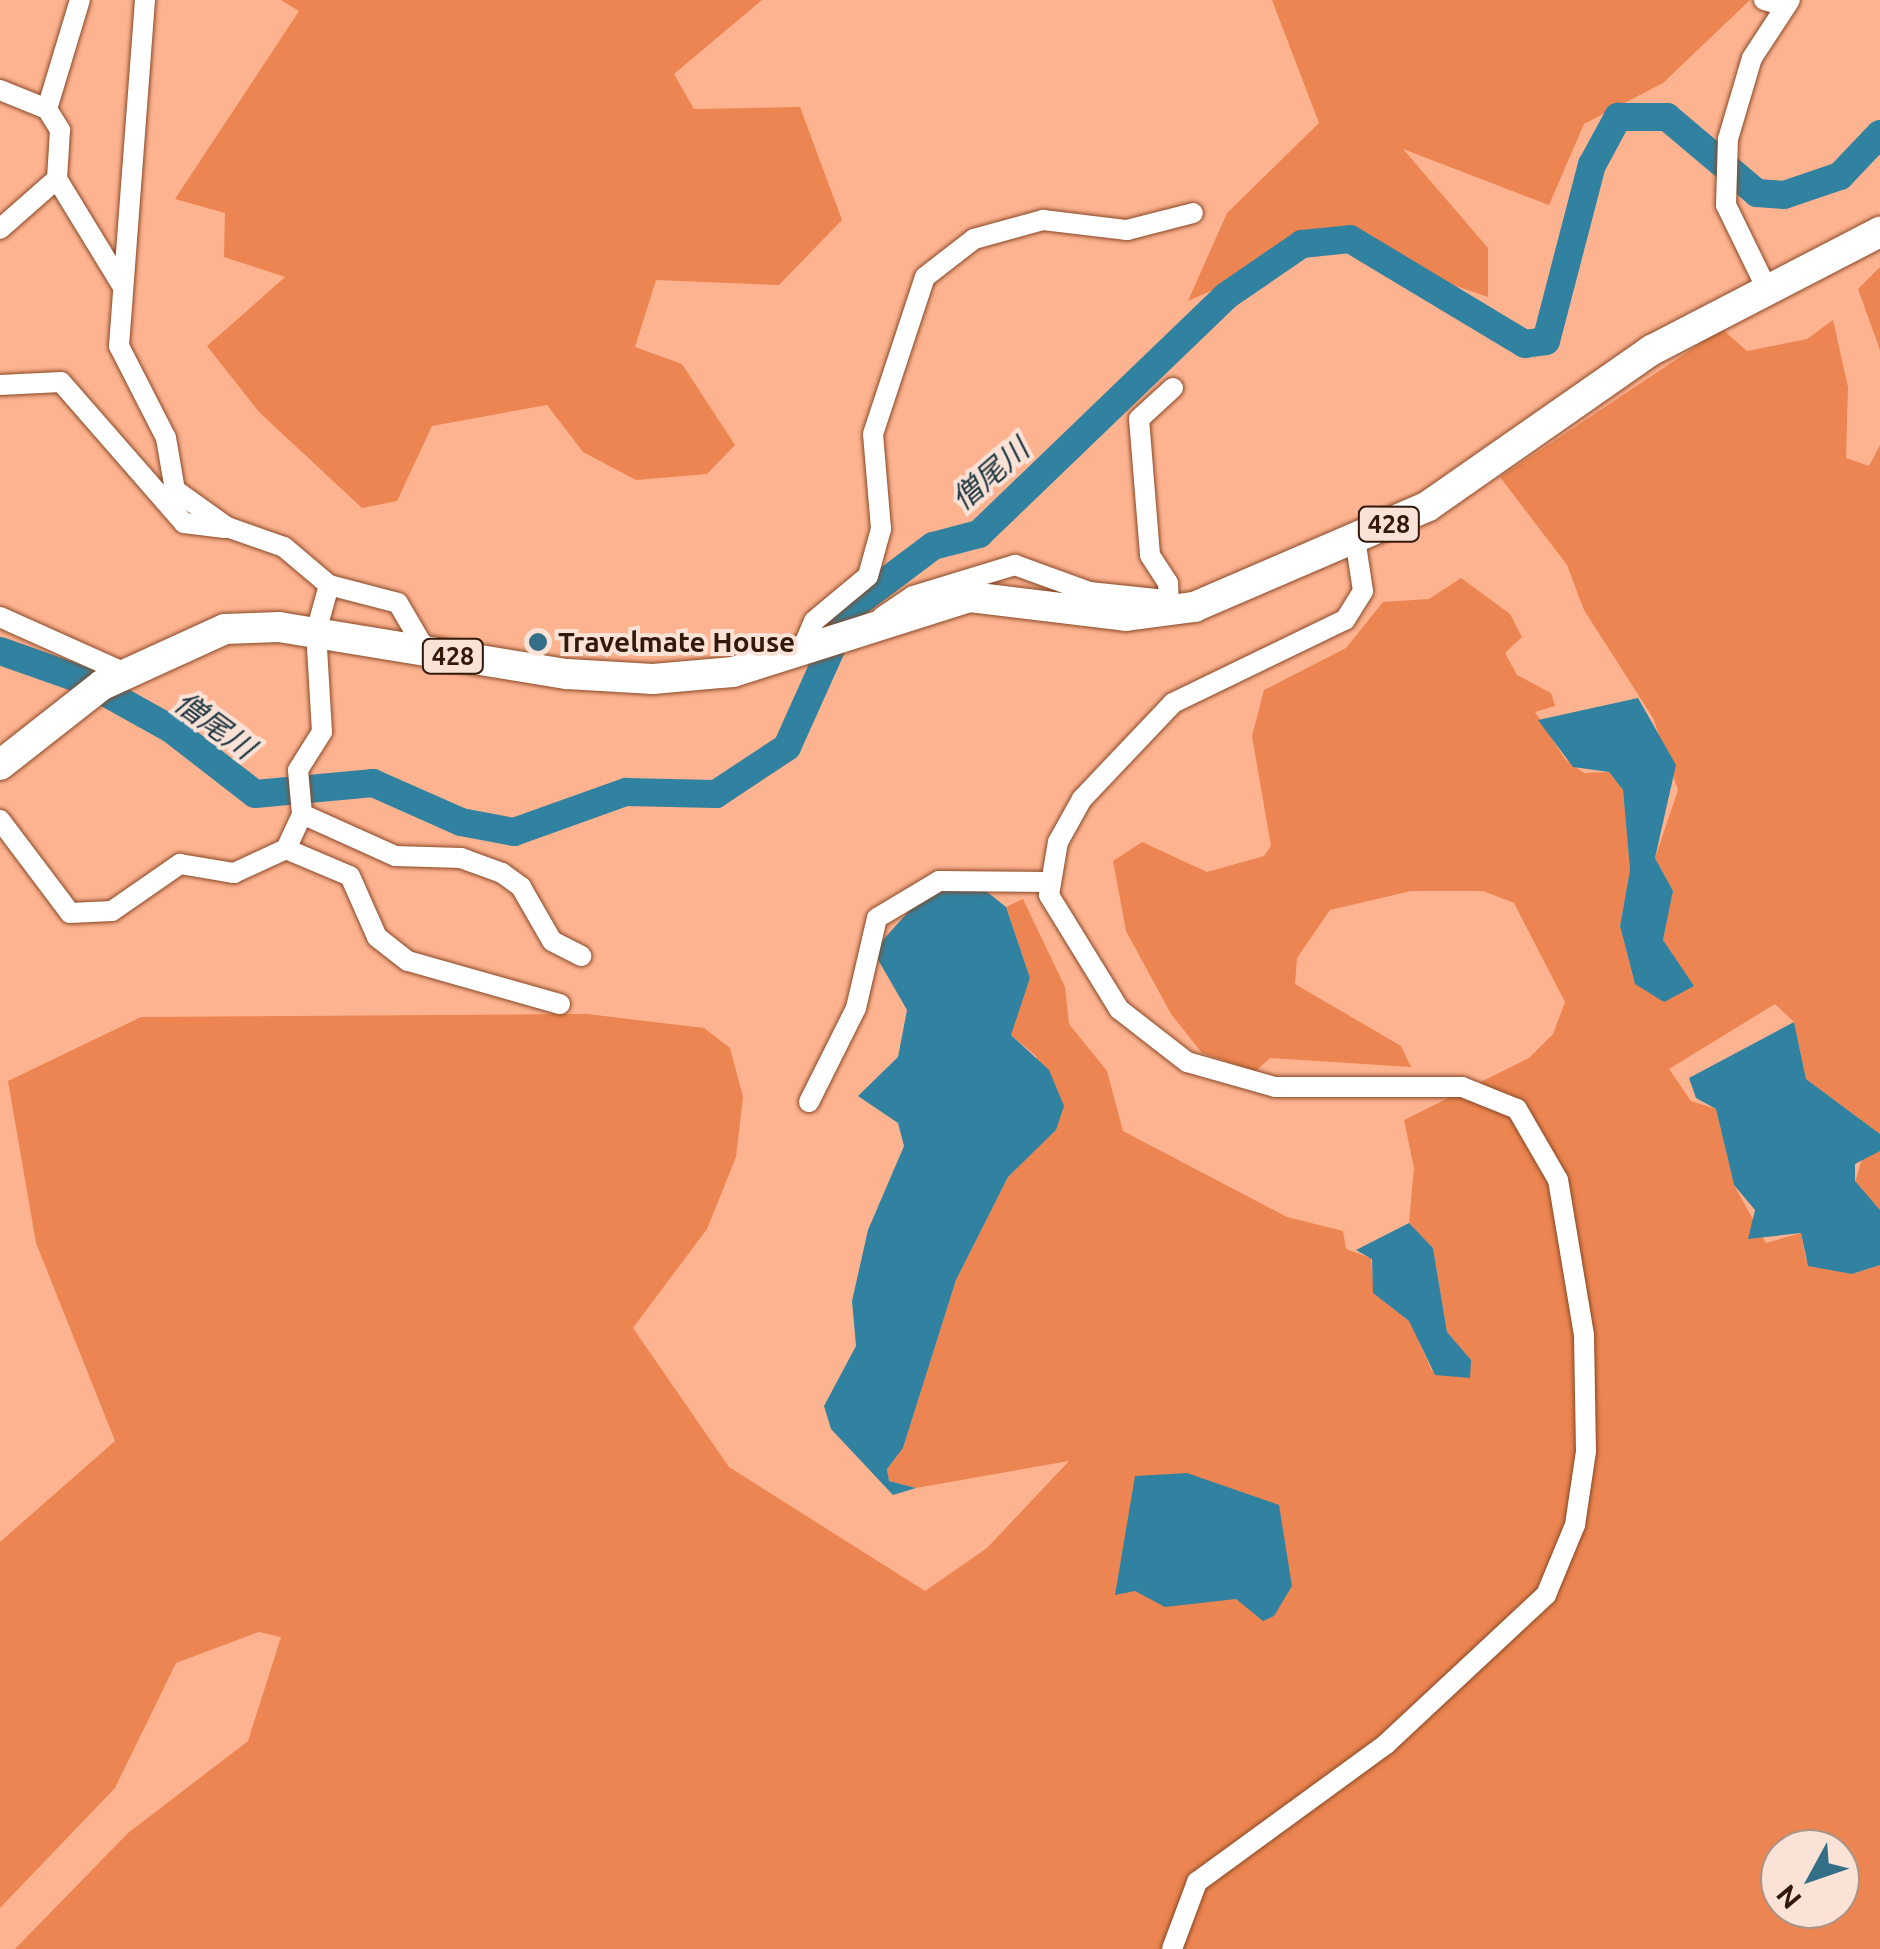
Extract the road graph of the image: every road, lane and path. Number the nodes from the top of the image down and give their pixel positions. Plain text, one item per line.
1 (80, 0) edge
2 (146, 0) edge
3 (1780, 2) edge
4 (0, 90) edge
5 (47, 109) junction
6 (56, 179) junction
7 (1193, 213) dead end
8 (0, 230) edge
9 (1880, 232) edge
10 (1765, 285) junction
11 (123, 286) junction
12 (0, 385) edge
13 (1173, 388) dead end
14 (227, 527) junction
15 (1355, 539) junction
16 (329, 585) junction
17 (1168, 606) junction
18 (0, 616) edge
19 (316, 632) junction
20 (819, 641) junction
21 (426, 651) junction
22 (101, 685) junction
23 (0, 766) edge
24 (302, 814) junction
25 (0, 820) edge
26 (286, 850) junction
27 (1050, 882) junction
28 (580, 956) dead end
29 (560, 1004) dead end
30 (809, 1102) dead end
31 (1172, 1949) edge

1 - 5 street
2 - 11 street
3 - 10 street
4 - 5 street
5 - 6 street
6 - 8 street
6 - 11 street
7 - 20 street
9 - 10 highway, 428
10 - 15 highway, 428
11 - 14 street
12 - 14 street
13 - 17 street
14 - 16 street
15 - 17 highway, 428
15 - 27 street
16 - 19 street
16 - 21 street
17 - 20 highway, 428
18 - 22 street
19 - 21 highway, 428
19 - 22 highway, 428
19 - 24 street
20 - 21 highway, 428
22 - 23 highway, 428
24 - 26 street
24 - 28 street
25 - 26 street
26 - 29 street
27 - 30 street
27 - 31 street

